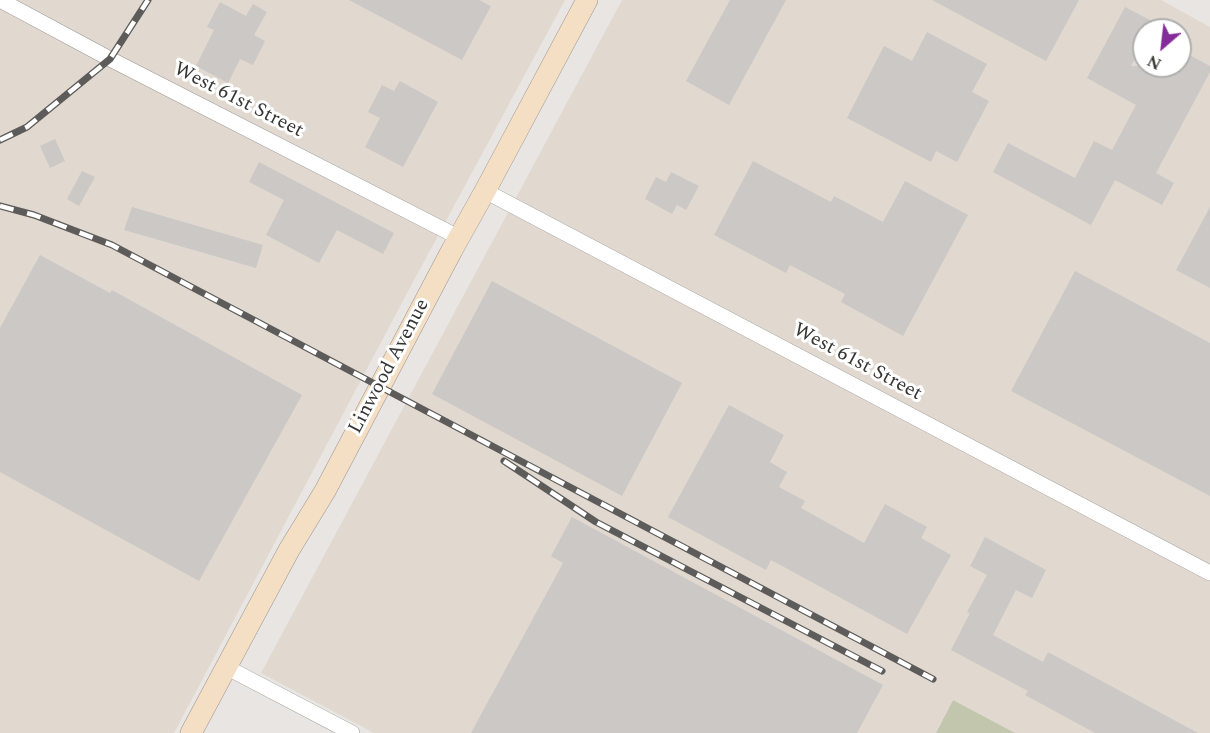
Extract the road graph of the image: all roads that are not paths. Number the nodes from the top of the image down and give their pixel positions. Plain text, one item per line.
1 (0, 0) edge
2 (587, 0) edge
3 (485, 191) junction
4 (458, 237) junction
5 (1210, 573) edge
6 (226, 667) junction
7 (191, 733) edge
8 (352, 733) edge

1 - 4 street, West 61st Street
2 - 3 main road, Linwood Avenue
3 - 4 main road, Linwood Avenue
3 - 5 street, West 61st Street
4 - 6 main road, Linwood Avenue
6 - 7 main road, Linwood Avenue
6 - 8 street

